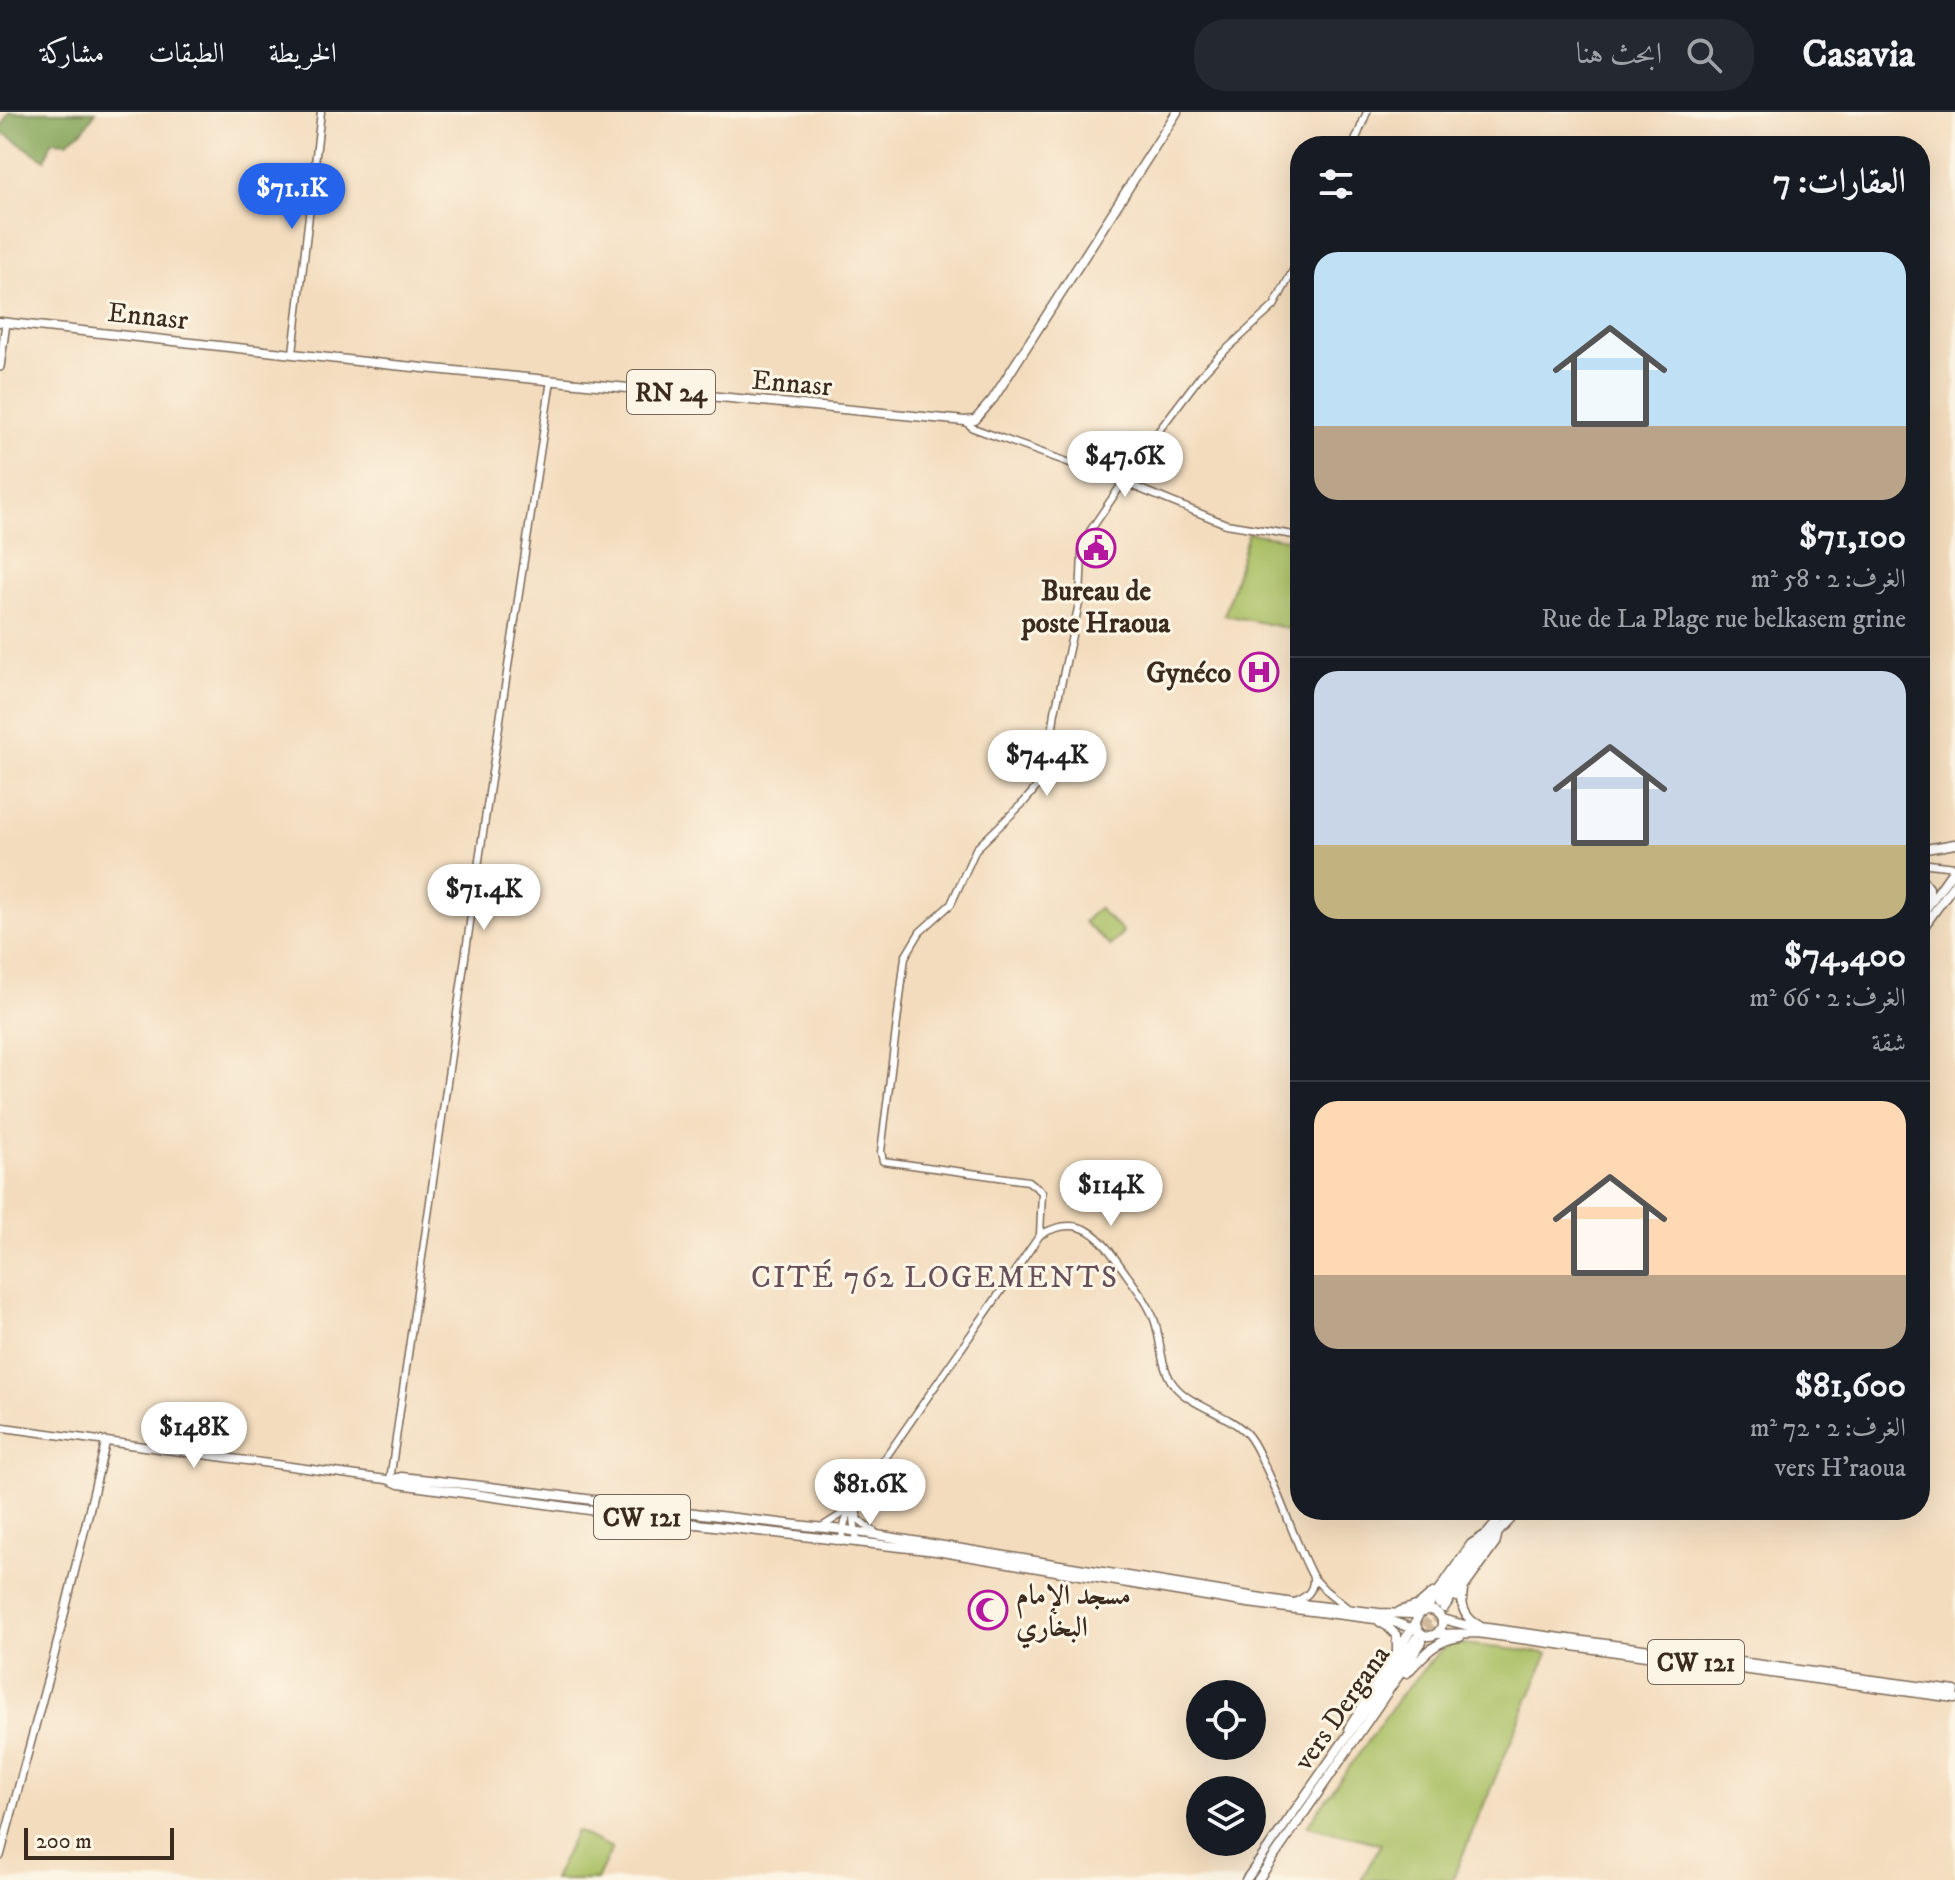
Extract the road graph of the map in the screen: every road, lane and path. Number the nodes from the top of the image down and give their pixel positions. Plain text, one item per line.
1 (321, 112) edge
2 (1177, 112) edge
3 (1367, 112) edge
4 (1357, 136) edge
5 (1290, 276) edge
6 (3, 322) edge
7 (293, 353) junction
8 (0, 367) edge
9 (551, 380) junction
10 (965, 421) junction
11 (1123, 482) junction
12 (1290, 534) edge
13 (1955, 844) edge
14 (1930, 848) edge
15 (1930, 864) edge
16 (1955, 868) edge
17 (1955, 883) edge
18 (1930, 895) edge
19 (1955, 895) edge
20 (1932, 908) junction
21 (1930, 912) edge
22 (1040, 1235) junction
23 (0, 1427) edge
24 (106, 1441) junction
25 (390, 1480) junction
26 (855, 1503) junction
27 (1499, 1520) edge
28 (1508, 1520) edge
29 (818, 1528) junction
30 (843, 1530) junction
31 (1498, 1530) junction
32 (856, 1532) junction
33 (1486, 1535) junction
34 (883, 1537) junction
35 (841, 1542) junction
36 (857, 1543) junction
37 (1313, 1577) junction
38 (1443, 1584) junction
39 (1465, 1588) junction
40 (1293, 1603) junction
41 (1349, 1609) junction
42 (1424, 1611) junction
43 (1393, 1613) junction
44 (1372, 1619) junction
45 (1443, 1620) junction
46 (1484, 1631) junction
47 (1417, 1632) junction
48 (1434, 1635) junction
49 (1397, 1653) junction
50 (1407, 1673) junction
51 (1955, 1691) edge
52 (1955, 1698) edge
53 (1365, 1726) junction
54 (1347, 1737) junction
55 (0, 1856) edge
56 (1246, 1880) edge
57 (1258, 1880) edge

1 - 7 street
2 - 10 main road
3 - 4 street
5 - 11 street
6 - 7 main road, Ennasr / RN 24
6 - 8 main road
7 - 9 main road, Ennasr / RN 24
9 - 10 main road, Ennasr / RN 24
9 - 25 street
10 - 11 street
11 - 12 street
11 - 22 street
13 - 14 main road
15 - 16 street
16 - 20 main road
17 - 20 main road
18 - 20 main road
19 - 20 main road
20 - 21 main road
22 - 26 street
22 - 37 street
23 - 24 main road, CW 121
24 - 25 main road, CW 121
24 - 55 main road
25 - 29 main road
25 - 35 main road, CW 121
26 - 29 street
26 - 30 street
26 - 32 street
26 - 34 street
27 - 33 main road
28 - 31 main road
29 - 30 main road
30 - 32 main road
30 - 35 street
31 - 33 main road
31 - 39 main road
32 - 34 main road
32 - 36 street
33 - 38 main road
34 - 40 main road
35 - 36 main road, CW 121
36 - 44 main road, CW 121
37 - 40 street
37 - 41 street
38 - 42 main road
38 - 43 main road
39 - 45 main road
39 - 46 main road
40 - 41 main road
41 - 43 main road
42 - 43 main road
42 - 45 main road
42 - 47 main road
44 - 47 main road, CW 121
44 - 49 main road
45 - 46 main road
45 - 48 main road
46 - 48 main road, CW 121
46 - 50 main road
46 - 51 main road
46 - 52 main road, CW 121
47 - 48 main road
47 - 49 main road
47 - 53 main road
47 - 54 main road, vers Dergana
48 - 50 main road
49 - 54 main road
50 - 53 main road
53 - 57 main road
54 - 56 main road, vers Dergana

